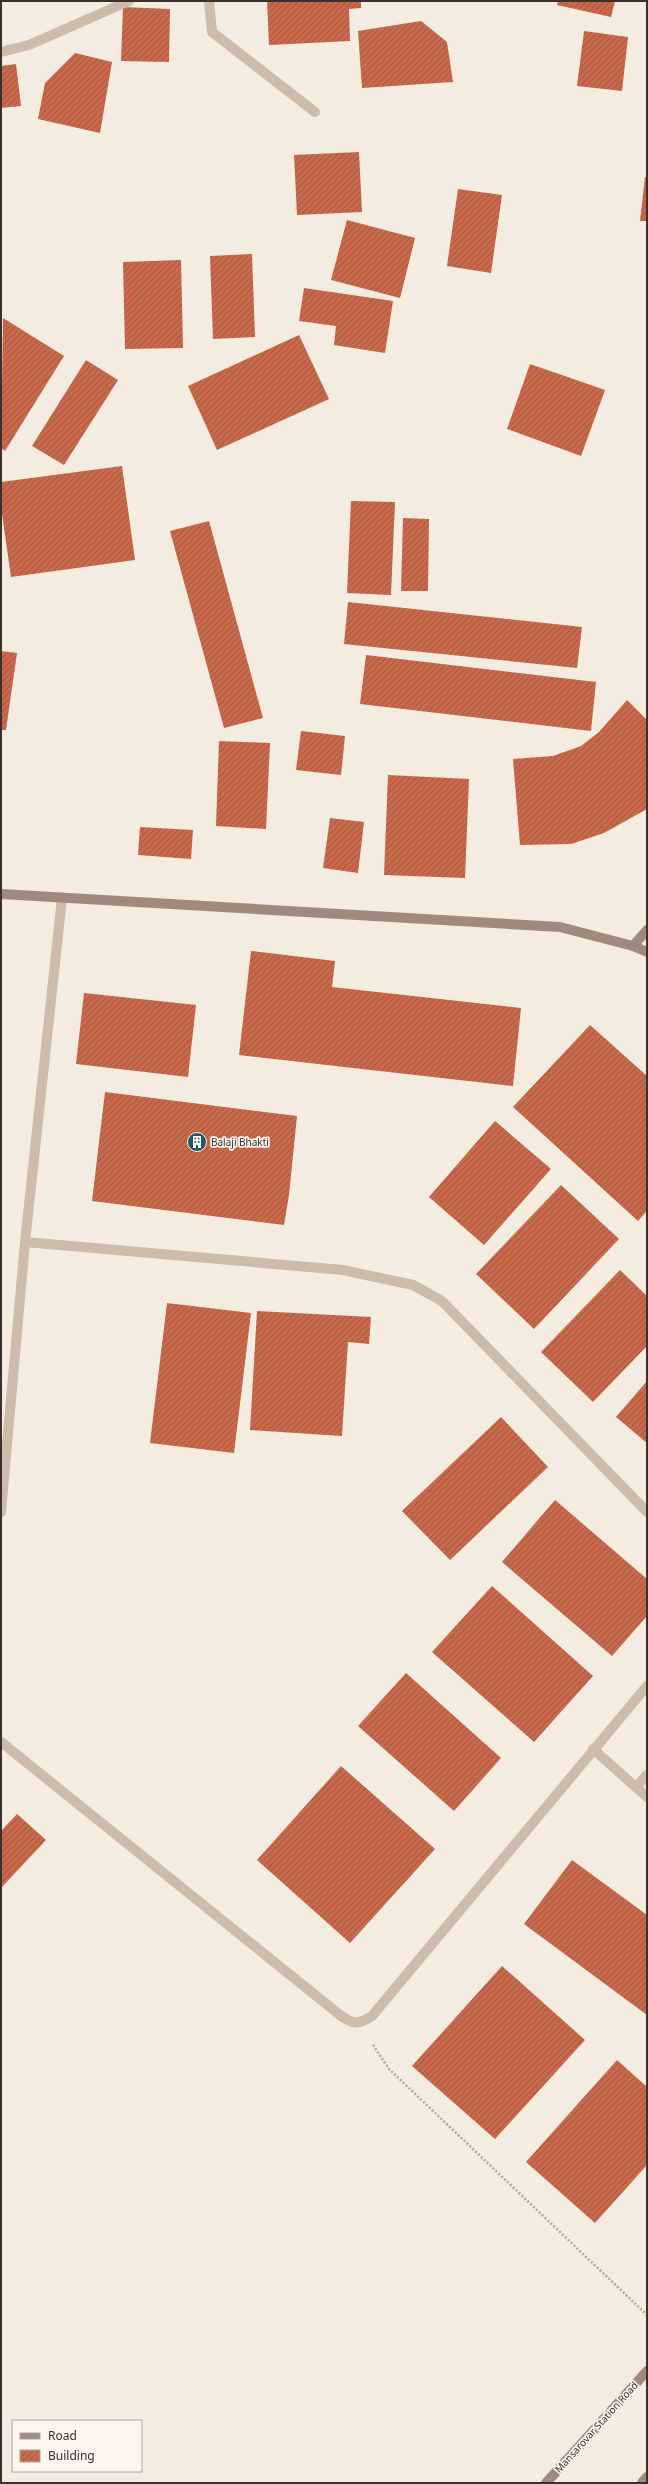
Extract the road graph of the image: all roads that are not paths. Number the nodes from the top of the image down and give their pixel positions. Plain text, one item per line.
1 (129, 1) edge
2 (209, 1) edge
3 (1, 52) edge
4 (315, 112) dead end
5 (1, 894) edge
6 (62, 898) junction
7 (647, 930) edge
8 (633, 946) junction
9 (647, 952) edge
10 (25, 1242) junction
11 (1, 1512) edge
12 (647, 1512) edge
13 (647, 1686) edge
14 (1, 1742) edge
15 (594, 1750) junction
16 (647, 1775) edge
17 (636, 1787) junction
18 (647, 1797) edge
19 (647, 2371) edge
20 (647, 2477) edge
21 (546, 2483) edge
22 (642, 2483) edge

1 - 3 street
2 - 4 street
5 - 6 street
6 - 8 street
6 - 10 street
7 - 8 street
8 - 9 street
10 - 11 street
10 - 12 street
13 - 15 street
14 - 15 street
15 - 17 street
16 - 17 street
17 - 18 street
19 - 21 street, Mansarovar Station Road
20 - 22 street

